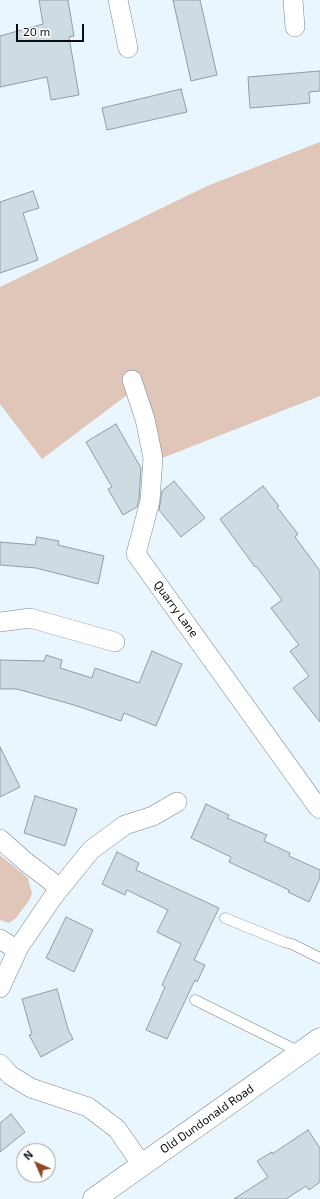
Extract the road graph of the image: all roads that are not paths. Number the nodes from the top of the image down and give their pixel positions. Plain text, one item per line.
1 (118, 0) edge
2 (294, 0) edge
3 (295, 27) dead end
4 (128, 48) dead end
5 (132, 380) dead end
6 (0, 622) edge
7 (115, 642) dead end
8 (177, 802) dead end
9 (320, 809) edge
10 (0, 839) edge
11 (60, 888) junction
12 (225, 918) dead end
13 (0, 939) edge
14 (17, 950) junction
15 (320, 958) edge
16 (0, 988) edge
17 (196, 1000) dead end
18 (314, 1046) edge
19 (0, 1064) edge
20 (142, 1165) junction
21 (94, 1199) edge

1 - 4 street
2 - 3 street
5 - 9 street, Quarry Lane
6 - 7 street
8 - 11 street
10 - 11 street
11 - 14 street
12 - 15 lane
13 - 14 street
14 - 16 street
17 - 18 lane
18 - 20 street, Old Dundonald Road
19 - 20 street
20 - 21 street, Old Dundonald Road

